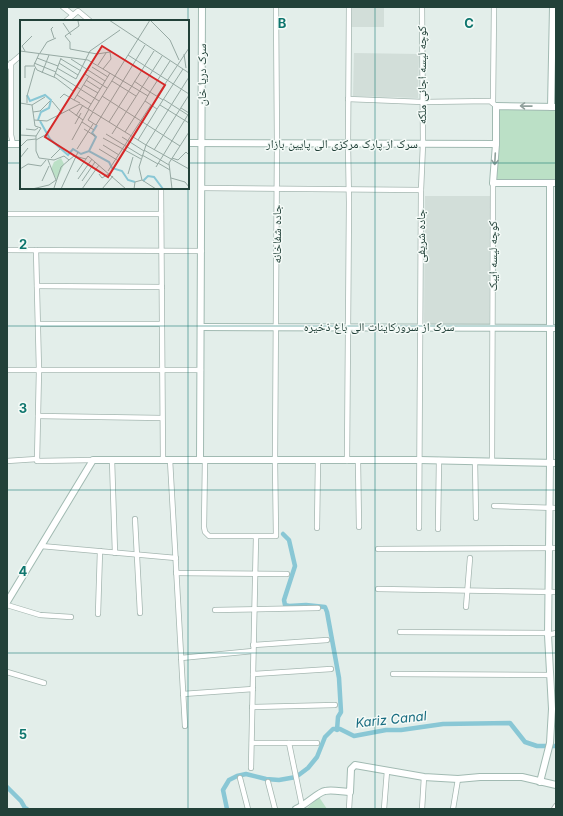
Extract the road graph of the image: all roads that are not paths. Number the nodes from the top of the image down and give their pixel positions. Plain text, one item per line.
1 (63, 7) edge
2 (202, 7) edge
3 (276, 7) edge
4 (349, 7) edge
5 (422, 7) edge
6 (494, 7) edge
7 (553, 7) edge
8 (73, 15) junction
9 (67, 20) edge
10 (89, 20) edge
11 (20, 56) edge
12 (11, 63) junction
13 (7, 67) edge
14 (348, 99) junction
15 (423, 102) junction
16 (494, 104) junction
17 (554, 107) edge
18 (189, 143) edge
19 (202, 143) junction
20 (10, 144) edge
21 (277, 144) junction
22 (348, 144) junction
23 (423, 144) junction
24 (496, 144) junction
25 (494, 183) junction
26 (553, 183) edge
27 (202, 188) junction
28 (277, 188) junction
29 (160, 189) edge
30 (349, 190) junction
31 (421, 190) junction
32 (7, 214) edge
33 (161, 214) junction
34 (7, 250) edge
35 (36, 250) junction
36 (161, 251) junction
37 (202, 251) junction
38 (37, 286) junction
39 (162, 287) junction
40 (38, 324) junction
41 (162, 324) junction
42 (202, 327) junction
43 (276, 327) junction
44 (348, 327) junction
45 (421, 328) junction
46 (493, 328) junction
47 (553, 328) edge
48 (7, 370) edge
49 (39, 370) junction
50 (161, 370) junction
51 (201, 370) junction
52 (38, 416) junction
53 (162, 418) junction
54 (37, 459) junction
55 (93, 460) junction
56 (112, 460) junction
57 (163, 460) junction
58 (170, 460) junction
59 (202, 460) junction
60 (420, 460) junction
61 (439, 460) junction
62 (7, 461) edge
63 (275, 461) junction
64 (318, 461) junction
65 (347, 461) junction
66 (358, 461) junction
67 (475, 461) junction
68 (492, 461) junction
69 (553, 463) edge
70 (494, 506) dead end
71 (553, 508) edge
72 (476, 518) dead end
73 (135, 519) dead end
74 (317, 528) dead end
75 (359, 528) dead end
76 (419, 528) dead end
77 (438, 529) dead end
78 (256, 537) junction
79 (41, 546) junction
80 (549, 548) junction
81 (556, 548) edge
82 (378, 549) dead end
83 (100, 551) junction
84 (115, 553) junction
85 (136, 554) junction
86 (176, 558) junction
87 (470, 558) dead end
88 (176, 572) junction
89 (255, 573) junction
90 (286, 574) dead end
91 (378, 589) dead end
92 (467, 590) junction
93 (10, 591) edge
94 (548, 592) junction
95 (556, 592) edge
96 (7, 602) edge
97 (7, 605) edge
98 (466, 607) dead end
99 (318, 608) dead end
100 (216, 610) dead end
101 (254, 610) junction
102 (140, 613) dead end
103 (98, 614) dead end
104 (71, 618) dead end
105 (400, 632) dead end
106 (556, 633) edge
107 (548, 634) junction
108 (327, 640) dead end
109 (253, 648) junction
110 (181, 658) junction
111 (331, 669) dead end
112 (7, 672) edge
113 (253, 674) junction
114 (393, 674) dead end
115 (549, 675) junction
116 (44, 683) dead end
117 (253, 689) junction
118 (183, 694) junction
119 (335, 705) dead end
120 (252, 707) junction
121 (185, 726) dead end
122 (252, 743) junction
123 (289, 743) junction
124 (317, 743) dead end
125 (251, 768) dead end
126 (387, 771) junction
127 (424, 777) junction
128 (240, 778) dead end
129 (458, 779) junction
130 (268, 782) dead end
131 (540, 782) junction
132 (556, 785) edge
133 (350, 792) junction
134 (302, 806) junction
135 (556, 806) edge
136 (248, 809) edge
137 (274, 809) edge
138 (296, 809) edge
139 (349, 809) edge
140 (384, 809) edge
141 (422, 809) edge
142 (453, 809) edge
143 (554, 809) edge

1 - 8 street
2 - 19 street, سرک دریا خان
3 - 21 street, جاده شفاخانه
4 - 14 street
5 - 15 street, کوچه لیسه اجانی ملکه
6 - 16 street
7 - 17 street
8 - 9 street
8 - 10 street
11 - 12 street
12 - 13 street
12 - 20 street
14 - 15 street
14 - 22 street
15 - 16 street
15 - 23 street, کوچه لیسه اجانی ملکه
17 -> 16 street
16 - 24 street
18 - 19 street, سرک از پارک مرکزی الی پایین بازار
19 - 21 street, سرک از پارک مرکزی الی پایین بازار
19 - 27 street, سرک دریا خان
21 - 22 street, سرک از پارک مرکزی الی پایین بازار
21 - 28 street, جاده شفاخانه
22 - 23 street, سرک از پارک مرکزی الی پایین بازار
22 - 30 street
23 - 24 street, سرک از پارک مرکزی الی پایین بازار
23 - 31 street, جاده شریفی
24 -> 25 street
25 - 26 street
25 - 46 street, کوچه لیسه ایبک
26 - 47 street
27 - 28 street
27 - 37 street, سرک دریا خان
28 - 30 street
28 - 43 street, جاده شفاخانه
29 - 33 street
30 - 31 street
30 - 44 street
31 - 45 street, جاده شریفی
32 - 33 street
33 - 36 street
34 - 35 street
35 - 36 street
35 - 38 street
36 - 37 street
36 - 39 street
37 - 42 street, سرک دریا خان
38 - 39 street
38 - 40 street
39 - 41 street
40 - 41 street
40 - 49 street
41 - 50 street
42 - 43 street, سرک از سرورکاینات الی باغ ذخیره
42 - 51 street, سرک دریا خان
43 - 44 street, سرک از سرورکاینات الی باغ ذخیره
43 - 63 street, جاده شفاخانه
44 - 45 street, سرک از سرورکاینات الی باغ ذخیره
44 - 65 street
45 - 46 street, سرک از سرورکاینات الی باغ ذخیره
45 - 60 street, جاده شریفی
46 - 47 street, سرک از سرورکاینات الی باغ ذخیره
46 - 68 street, کوچه لیسه ایبک
47 - 69 street
48 - 49 street
49 - 50 street
49 - 52 street
50 - 51 street
50 - 53 street
51 - 59 street, سرک دریا خان
52 - 53 street
52 - 54 street
53 - 57 street
54 - 55 street
54 - 62 street
55 - 56 street
55 - 79 street
56 - 57 street
56 - 84 street
57 - 58 street
58 - 59 street
58 - 86 street
59 - 63 street
59 - 78 street
60 - 61 street
60 - 66 street
60 - 76 street, جاده شریفی
61 - 67 street
61 - 77 street
63 - 64 street
63 - 78 street, جاده شفاخانه
64 - 65 street
64 - 74 street
65 - 66 street
66 - 75 street
67 - 68 street
67 - 72 street
68 - 69 street
69 - 71 street
70 - 71 street
71 - 80 street
73 - 85 street
78 - 89 street
79 - 83 street
79 - 93 street
80 - 81 street
80 - 82 street
80 - 94 street
83 - 84 street
83 - 103 street
84 - 85 street
85 - 86 street
85 - 102 street
86 - 88 street
87 - 92 street
88 - 89 street
88 - 110 street
89 - 90 street
89 - 101 street
91 - 92 street
92 - 94 street
92 - 98 street
93 - 96 street
94 - 95 street
94 - 107 street
97 - 104 street
99 - 101 street
100 - 101 street
101 - 109 street
105 - 107 street
106 - 107 street
107 - 115 street
108 - 109 street
109 - 110 street
109 - 113 street
110 - 118 street
111 - 113 street
112 - 116 street
113 - 117 street
114 - 115 street
115 - 131 street
117 - 118 street
117 - 120 street
118 - 121 street
119 - 120 street
120 - 122 street
122 - 123 street
122 - 125 street
123 - 124 street
123 - 134 street
126 - 127 street
126 - 133 street
126 - 140 street
127 - 129 street
127 - 141 street
128 - 136 street
129 - 131 street
129 - 142 street
130 - 137 street
131 - 132 street
133 - 134 street
133 - 139 street
134 - 138 street
135 - 143 street

